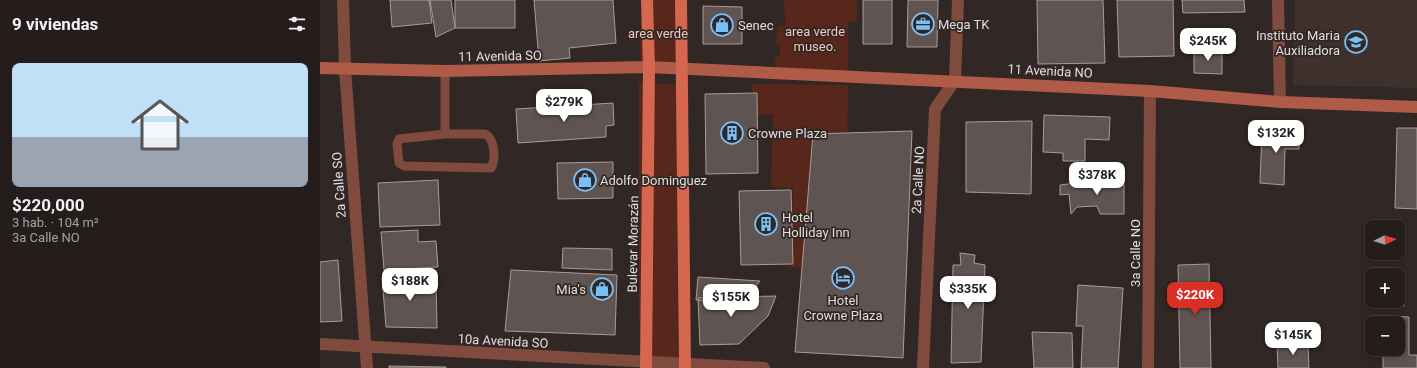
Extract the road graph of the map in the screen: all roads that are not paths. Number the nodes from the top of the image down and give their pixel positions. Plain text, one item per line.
1 (343, 0) edge
2 (647, 0) edge
3 (681, 0) edge
4 (958, 0) edge
5 (1278, 0) edge
6 (649, 67) junction
7 (320, 68) edge
8 (345, 69) junction
9 (681, 69) junction
10 (446, 71) junction
11 (955, 80) junction
12 (1150, 91) junction
13 (1280, 102) junction
14 (1417, 107) edge
15 (445, 134) junction
16 (320, 344) edge
17 (366, 348) junction
18 (646, 365) edge
19 (685, 366) edge
20 (367, 368) edge
21 (764, 368) edge
22 (923, 368) edge
23 (1148, 368) edge

1 - 8 street, 2a Calle SO
2 - 6 main road, Bulevar Morazán
3 - 9 main road
4 - 11 street
5 - 13 street
6 - 9 street, 11 Avenida SO
6 - 10 street, 11 Avenida SO
6 - 18 main road, Bulevar Morazán
7 - 8 street, 11 Avenida SO
8 - 10 street, 11 Avenida SO
8 - 17 street, 2a Calle SO
9 - 11 street, 11 Avenida NO
9 - 19 main road
10 - 15 lane
11 - 12 street, 11 Avenida NO
11 - 22 street, 2a Calle NO
12 - 13 street, 11 Avenida NO
12 - 23 street, 3a Calle NO
13 - 14 street, 11 Avenida NO
15 - 15 lane
16 - 17 street, 10a Avenida SO
17 - 18 street, 10a Avenida SO
17 - 20 street, 2a Calle SO
18 - 19 street, 10a Avenida SO
19 - 21 street, 10a Avenida SO

